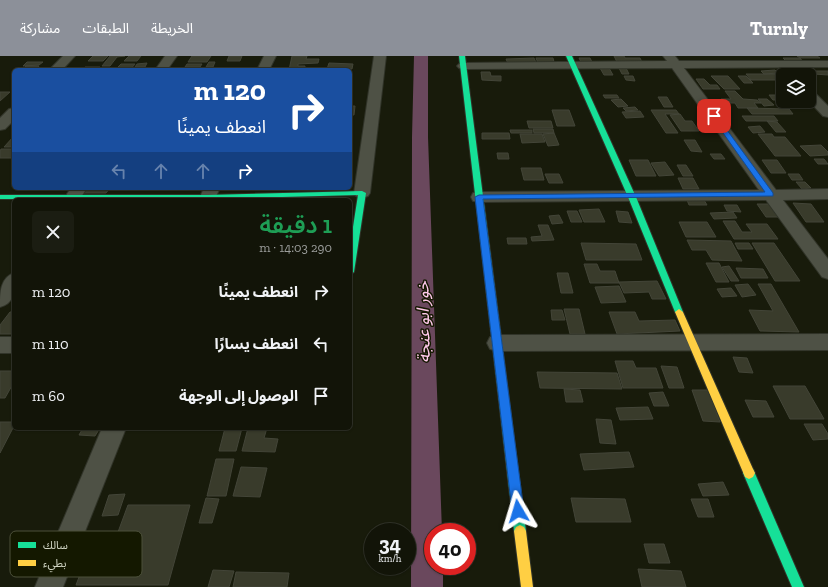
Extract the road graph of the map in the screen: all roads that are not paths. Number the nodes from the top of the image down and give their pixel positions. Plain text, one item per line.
1 (69, 56) edge
2 (171, 56) edge
3 (270, 56) edge
4 (380, 56) edge
5 (772, 56) edge
6 (672, 60) edge
7 (462, 61) edge
8 (571, 61) edge
9 (781, 64) junction
10 (828, 64) edge
11 (57, 68) edge
12 (162, 68) edge
13 (264, 68) edge
14 (785, 68) edge
15 (816, 101) edge
16 (828, 113) edge
17 (12, 114) edge
18 (0, 126) edge
19 (362, 193) junction
20 (828, 194) edge
21 (74, 195) edge
22 (209, 195) edge
23 (770, 195) junction
24 (0, 197) edge
25 (479, 197) junction
26 (632, 197) junction
27 (352, 259) edge
28 (828, 272) edge
29 (12, 283) edge
30 (0, 300) edge
31 (828, 342) edge
32 (497, 343) junction
33 (692, 343) junction
34 (0, 345) edge
35 (12, 345) edge
36 (113, 430) edge
37 (72, 531) edge
38 (53, 577) edge
39 (49, 587) edge
40 (528, 587) edge
41 (798, 587) edge

1 - 11 street
2 - 12 street
3 - 13 street
4 - 19 street
5 - 9 street
6 - 8 street
6 - 9 street
6 - 23 street
7 - 8 street
7 - 25 street
8 - 26 street
9 - 10 street
9 - 14 street
15 - 16 street
17 - 18 street
19 - 22 street
19 - 27 street
20 - 23 street
21 - 22 street
21 - 24 street
23 - 26 street
23 - 28 street
25 - 26 street
25 - 32 street
26 - 33 street
29 - 30 street
31 - 33 street
32 - 33 street
32 - 40 street
33 - 41 street
34 - 35 street
36 - 37 street
38 - 39 street

